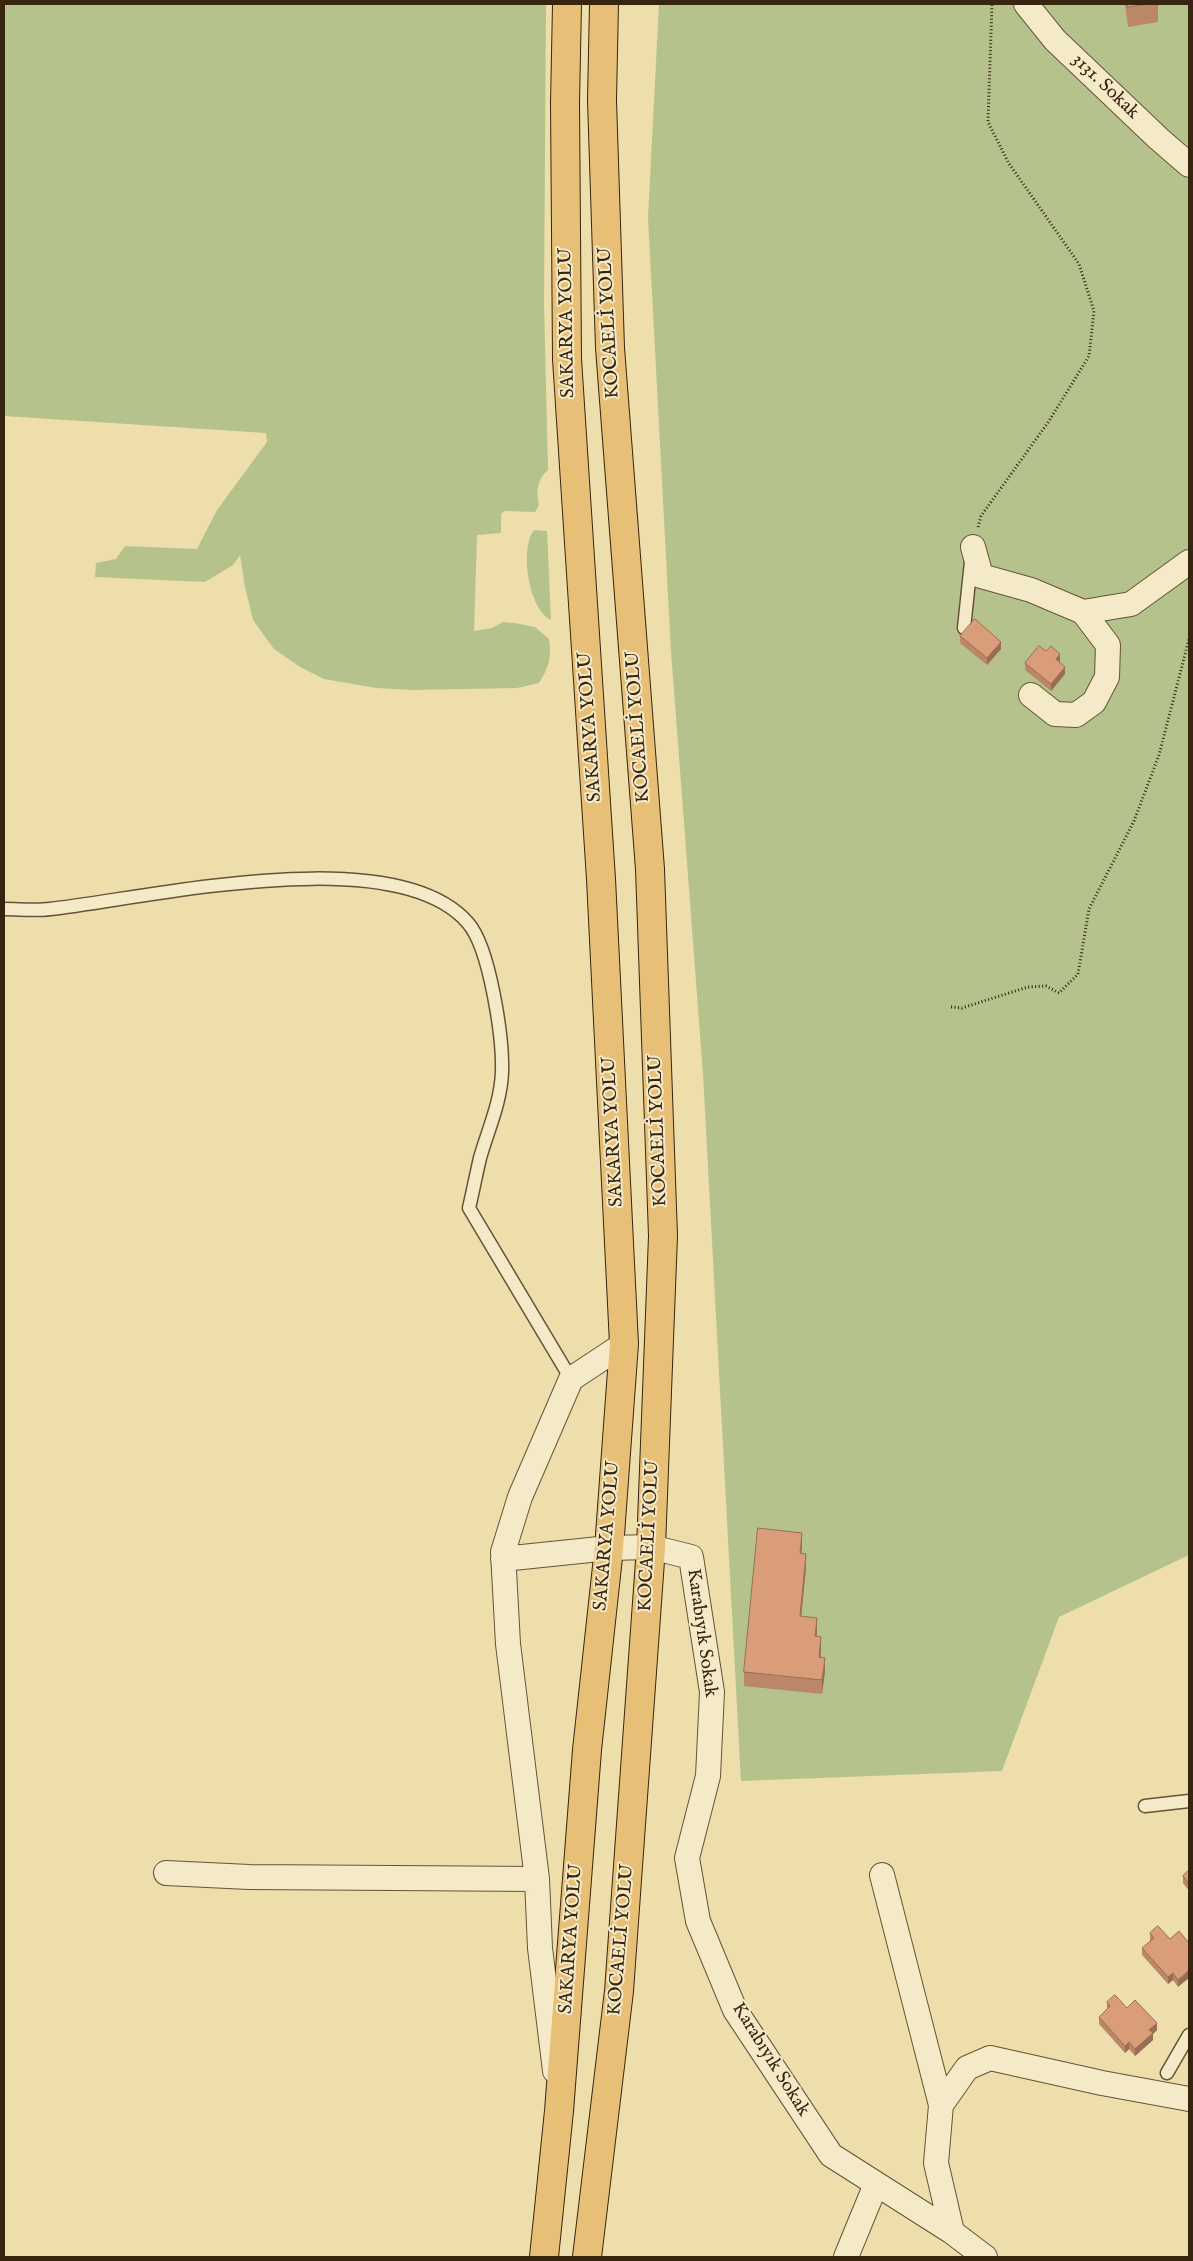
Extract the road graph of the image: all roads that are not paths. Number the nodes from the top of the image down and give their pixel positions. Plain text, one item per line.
1 (567, 4) edge
2 (604, 4) edge
3 (1026, 4) edge
4 (1189, 165) edge
5 (973, 547) joint
6 (1189, 562) edge
7 (1082, 612) junction
8 (964, 628) edge
9 (1030, 695) dead end
10 (4, 909) edge
11 (624, 1344) junction
12 (571, 1379) junction
13 (651, 1547) junction
14 (609, 1548) junction
15 (503, 1559) junction
16 (1189, 1801) edge
17 (1145, 1806) dead end
18 (166, 1873) dead end
19 (882, 1875) dead end
20 (537, 1879) junction
21 (1189, 2035) edge
22 (1167, 2073) dead end
23 (1189, 2099) edge
24 (941, 2105) junction
25 (559, 2111) junction
26 (876, 2184) junction
27 (952, 2232) junction
28 (544, 2257) edge
29 (587, 2257) edge
30 (846, 2257) edge
31 (985, 2257) edge

1 - 11 highway, SAKARYA YOLU
2 - 13 highway, KOCAELİ YOLU
3 - 4 street, 3131. Sokak
5 - 7 street
5 - 8 lane
6 - 7 street
7 - 9 street
10 - 12 lane
11 - 12 street
11 - 14 highway, SAKARYA YOLU
12 - 15 street
13 - 14 street
13 - 26 street, Karabıyık Sokak
13 - 29 highway, KOCAELİ YOLU
14 - 15 street
14 - 25 highway, SAKARYA YOLU
15 - 20 street
16 - 17 lane
18 - 20 street
19 - 24 street
20 - 25 street
21 - 22 lane
23 - 24 street
24 - 27 street
25 - 28 highway, SAKARYA YOLU
26 - 27 street, Karabıyık Sokak
26 - 30 street
27 - 31 street, Karabıyık Sokak

